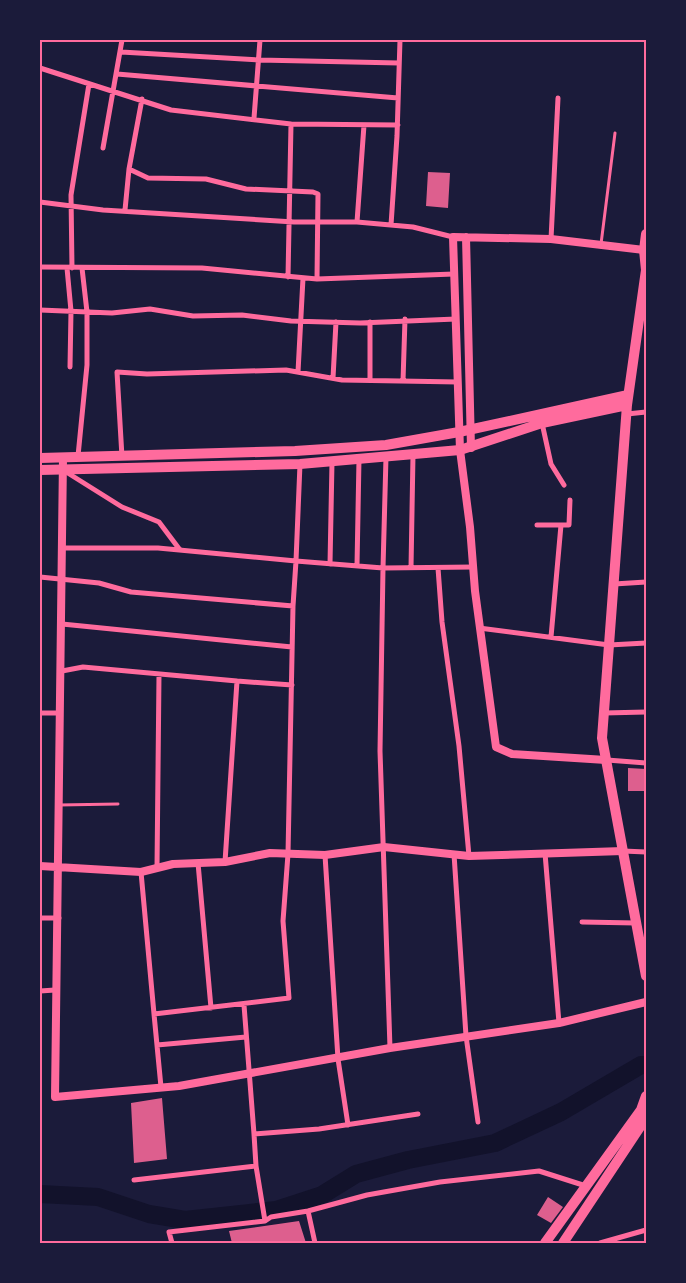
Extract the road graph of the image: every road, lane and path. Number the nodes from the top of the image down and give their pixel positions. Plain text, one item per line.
1 (122, 40) edge
2 (260, 40) edge
3 (400, 40) edge
4 (121, 52) junction
5 (259, 60) junction
6 (399, 64) junction
7 (40, 68) edge
8 (117, 74) junction
9 (89, 84) junction
10 (257, 87) junction
11 (113, 92) junction
12 (398, 98) junction
13 (558, 98) dead end
14 (142, 99) junction
15 (254, 118) junction
16 (291, 124) junction
17 (364, 125) junction
18 (398, 125) junction
19 (615, 133) dead end
20 (102, 148) dead end
21 (129, 169) junction
22 (290, 190) junction
23 (40, 202) edge
24 (71, 205) junction
25 (125, 210) junction
26 (318, 220) junction
27 (290, 222) junction
28 (357, 222) junction
29 (391, 225) junction
30 (646, 234) edge
31 (453, 237) junction
32 (466, 238) junction
33 (551, 239) junction
34 (601, 244) junction
35 (644, 250) junction
36 (40, 267) edge
37 (69, 268) junction
38 (82, 268) junction
39 (646, 270) edge
40 (454, 274) junction
41 (288, 277) junction
42 (303, 278) junction
43 (317, 280) junction
44 (40, 310) edge
45 (71, 311) junction
46 (87, 312) junction
47 (405, 319) junction
48 (456, 319) junction
49 (302, 321) junction
50 (336, 322) junction
51 (370, 322) junction
52 (641, 328) edge
53 (70, 367) dead end
54 (298, 372) junction
55 (333, 378) junction
56 (370, 380) junction
57 (403, 381) junction
58 (458, 382) junction
59 (627, 405) junction
60 (646, 412) edge
61 (542, 423) junction
62 (470, 429) junction
63 (459, 432) junction
64 (471, 448) junction
65 (460, 450) junction
66 (413, 455) junction
67 (122, 457) junction
68 (386, 457) junction
69 (40, 458) edge
70 (63, 458) junction
71 (78, 458) junction
72 (359, 459) junction
73 (332, 462) junction
74 (300, 464) junction
75 (40, 470) edge
76 (63, 470) junction
77 (564, 486) dead end
78 (570, 500) dead end
79 (537, 525) dead end
80 (561, 526) junction
81 (61, 548) junction
82 (180, 550) junction
83 (296, 561) junction
84 (330, 564) junction
85 (357, 566) junction
86 (473, 566) junction
87 (384, 568) junction
88 (411, 568) junction
89 (438, 568) junction
90 (40, 577) edge
91 (62, 579) junction
92 (646, 582) edge
93 (614, 584) junction
94 (293, 606) junction
95 (62, 624) junction
96 (479, 628) junction
97 (551, 637) junction
98 (646, 643) edge
99 (609, 645) junction
100 (292, 647) junction
101 (62, 671) junction
102 (160, 674) junction
103 (237, 681) junction
104 (292, 685) junction
105 (646, 712) edge
106 (40, 713) edge
107 (60, 713) junction
108 (604, 713) junction
109 (606, 760) junction
110 (646, 763) edge
111 (118, 804) dead end
112 (58, 805) junction
113 (384, 847) junction
114 (623, 851) junction
115 (646, 852) edge
116 (545, 853) junction
117 (288, 854) junction
118 (454, 854) junction
119 (325, 855) junction
120 (469, 856) junction
121 (225, 862) junction
122 (198, 863) junction
123 (40, 866) edge
124 (59, 867) junction
125 (157, 868) junction
126 (141, 872) junction
127 (40, 918) edge
128 (58, 918) junction
129 (582, 922) dead end
130 (636, 923) junction
131 (646, 976) edge
132 (55, 990) junction
133 (40, 991) edge
134 (646, 1002) edge
135 (244, 1005) junction
136 (211, 1008) junction
137 (154, 1014) junction
138 (559, 1023) junction
139 (466, 1036) junction
140 (246, 1037) junction
141 (157, 1045) junction
142 (390, 1048) junction
143 (338, 1059) junction
144 (249, 1072) junction
145 (161, 1087) junction
146 (646, 1096) edge
147 (418, 1114) dead end
148 (646, 1118) edge
149 (478, 1122) dead end
150 (348, 1124) junction
151 (254, 1134) junction
152 (256, 1166) junction
153 (134, 1180) dead end
154 (587, 1187) junction
155 (308, 1211) junction
156 (265, 1221) junction
157 (646, 1230) edge
158 (172, 1243) edge
159 (315, 1243) edge
160 (545, 1243) edge
161 (564, 1243) edge
162 (600, 1243) edge

1 - 4 street
2 - 5 street
3 - 6 street
4 - 5 street
4 - 8 street
5 - 6 street
5 - 10 street
6 - 12 street
7 - 9 street
8 - 10 street
8 - 11 street
9 - 11 street
9 - 24 street
10 - 12 street
10 - 15 street
11 - 14 street
11 - 20 street
12 - 18 street
13 - 33 street
14 - 15 street
14 - 21 street
15 - 16 street
16 - 17 street
16 - 22 street
17 - 18 street
17 - 28 street
18 - 29 street
19 - 34 lane
21 - 22 street
21 - 25 street
22 - 26 street
22 - 27 street
23 - 24 street
24 - 25 street
24 - 37 street
25 - 27 street
26 - 27 street
26 - 28 street
26 - 43 street
27 - 41 street
28 - 29 street
29 - 31 street
30 - 35 highway
31 - 32 street
31 - 40 street
32 - 33 street
32 - 62 street
33 - 34 street
34 - 35 street
35 - 39 highway
36 - 37 street
37 - 38 street
37 - 45 street
38 - 41 street
38 - 46 street
39 - 52 highway
40 - 43 street
40 - 48 street
41 - 42 street
42 - 43 street
42 - 49 street
44 - 45 street
45 - 46 street
45 - 53 street
46 - 49 street
46 - 71 street
47 - 48 street
47 - 51 street
47 - 57 street
48 - 58 street
49 - 50 street
49 - 54 street
50 - 51 street
50 - 55 street
51 - 56 street
52 - 59 highway
54 - 55 street
54 - 67 street
55 - 56 street
56 - 57 street
57 - 58 street
58 - 63 street
59 - 60 street
59 - 61 highway
59 - 62 highway
59 - 93 highway
61 - 64 highway
61 - 77 street
62 - 63 highway
62 - 64 street
63 - 65 street
63 - 67 highway
64 - 65 highway
65 - 66 highway
65 - 86 street
66 - 68 highway
66 - 88 street
67 - 71 highway
68 - 72 highway
68 - 87 street
69 - 70 highway
70 - 71 highway
70 - 76 street
72 - 73 highway
72 - 85 street
73 - 74 highway
73 - 84 street
74 - 76 highway
74 - 83 street
75 - 76 highway
76 - 81 street
76 - 82 street
78 - 80 street
79 - 80 street
80 - 97 street
81 - 82 street
81 - 91 street
82 - 83 street
83 - 84 street
83 - 94 street
84 - 85 street
85 - 87 street
86 - 89 street
86 - 96 street
87 - 88 street
87 - 113 street
88 - 89 street
89 - 120 street
90 - 91 street
91 - 94 street
91 - 95 street
92 - 93 street
93 - 99 highway
94 - 100 street
95 - 100 street
95 - 101 street
96 - 97 street
96 - 109 street
97 - 99 street
98 - 99 street
99 - 108 highway
100 - 104 street
101 - 102 street
101 - 107 street
102 - 103 street
102 - 125 street
103 - 104 street
103 - 121 street
104 - 117 street
105 - 108 street
106 - 107 street
107 - 112 street
108 - 109 highway
109 - 110 street
109 - 114 highway
111 - 112 lane
112 - 124 street
113 - 118 street
113 - 119 street
113 - 142 street
114 - 115 street
114 - 116 street
114 - 130 highway
116 - 120 street
116 - 138 street
117 - 119 street
117 - 121 street
117 - 135 street
118 - 120 street
118 - 139 street
119 - 143 street
121 - 122 street
122 - 125 street
122 - 136 street
123 - 124 street
124 - 126 street
124 - 128 street
125 - 126 street
126 - 137 street
127 - 128 street
128 - 132 street
129 - 130 street
130 - 131 highway
132 - 133 street
132 - 145 street
134 - 138 street
135 - 136 street
135 - 140 street
136 - 137 street
137 - 141 street
138 - 139 street
139 - 142 street
139 - 149 street
140 - 141 street
140 - 144 street
141 - 145 street
142 - 143 street
143 - 144 street
143 - 150 street
144 - 145 street
144 - 151 street
146 - 154 highway
147 - 150 street
148 - 161 highway
150 - 151 street
151 - 152 street
152 - 153 street
152 - 156 street
154 - 155 street
154 - 160 highway
155 - 156 street
155 - 159 street
156 - 158 street
157 - 162 street

